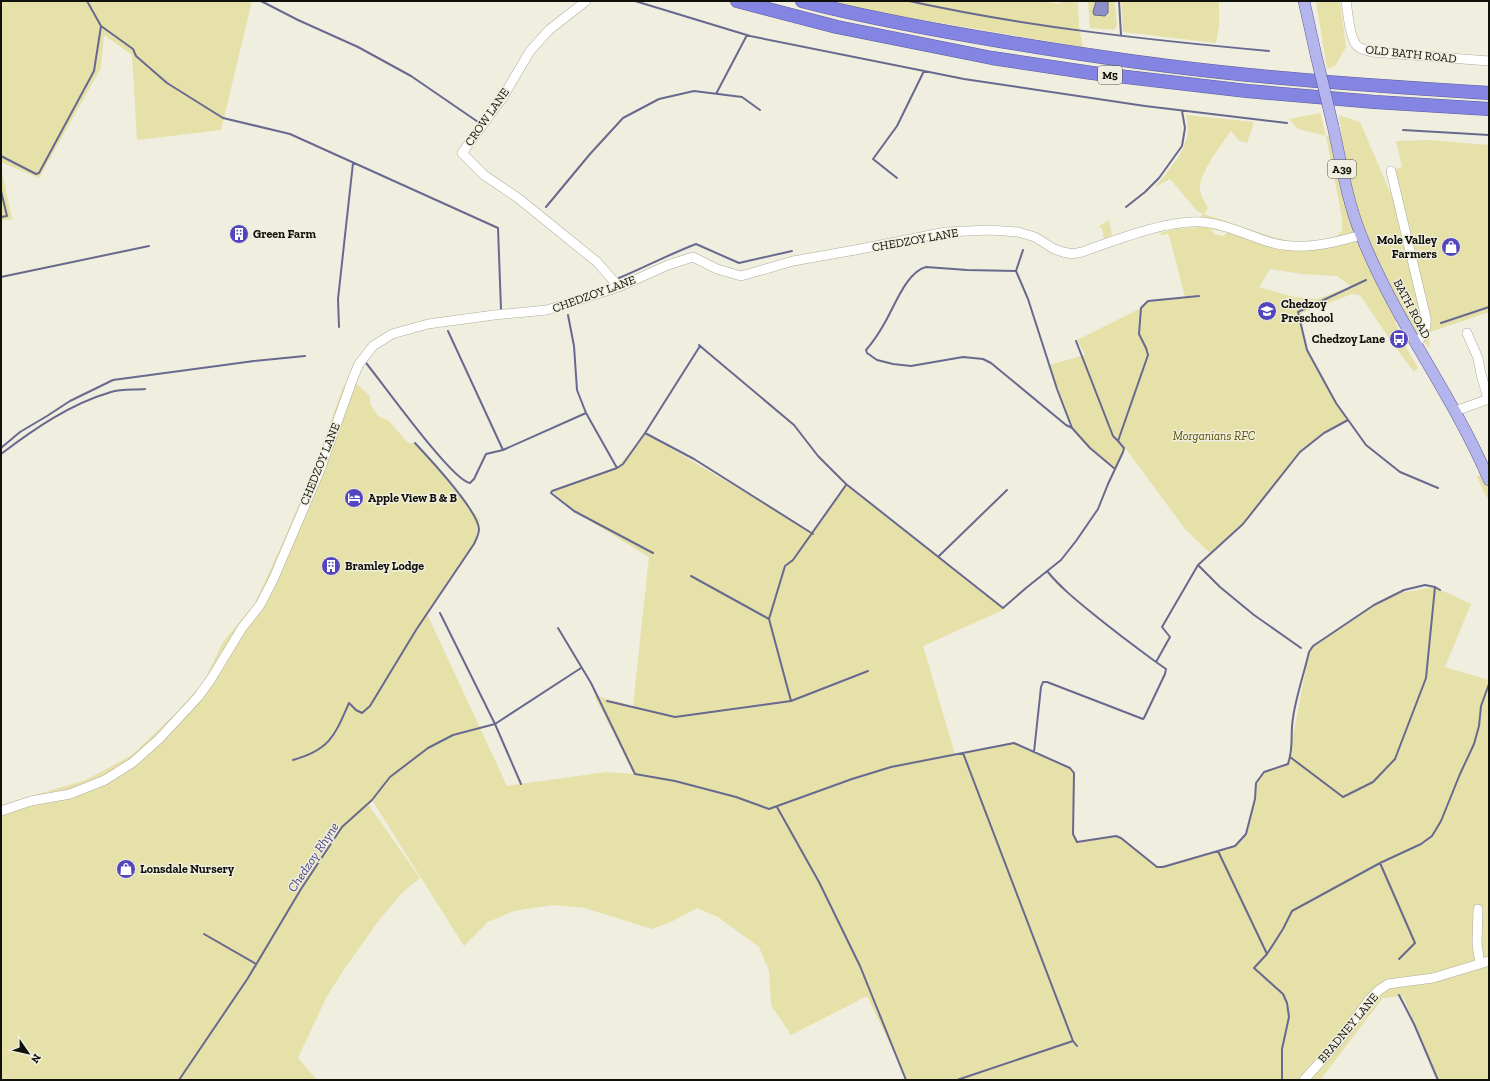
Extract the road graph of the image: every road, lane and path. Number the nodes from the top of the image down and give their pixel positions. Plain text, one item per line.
1 (586, 1) edge
2 (736, 1) edge
3 (802, 1) edge
4 (1304, 1) edge
5 (1346, 1) edge
6 (1489, 61) edge
7 (1489, 93) edge
8 (1489, 109) edge
9 (1390, 172) dead end
10 (1361, 236) junction
11 (619, 287) junction
12 (1467, 333) dead end
13 (1416, 345) junction
14 (1489, 399) edge
15 (1455, 411) junction
16 (1489, 480) edge
17 (1, 811) edge
18 (1478, 909) dead end
19 (1489, 961) edge
20 (1480, 964) junction
21 (1304, 1080) edge

1 - 11 street, CROW LANE
2 - 8 highway, M5
3 - 7 highway, M5
4 - 10 main road, BATH ROAD / A39, bridge
5 - 6 street, OLD BATH ROAD
9 - 13 street
10 - 11 street, CHEDZOY LANE
10 - 13 main road, BATH ROAD / A39
11 - 17 street, CHEDZOY LANE
12 - 14 street
13 - 15 main road, BATH ROAD / A39
14 - 15 street
15 - 16 main road, BATH ROAD / A39
18 - 20 street
19 - 20 street, BRADNEY LANE
20 - 21 street, BRADNEY LANE

